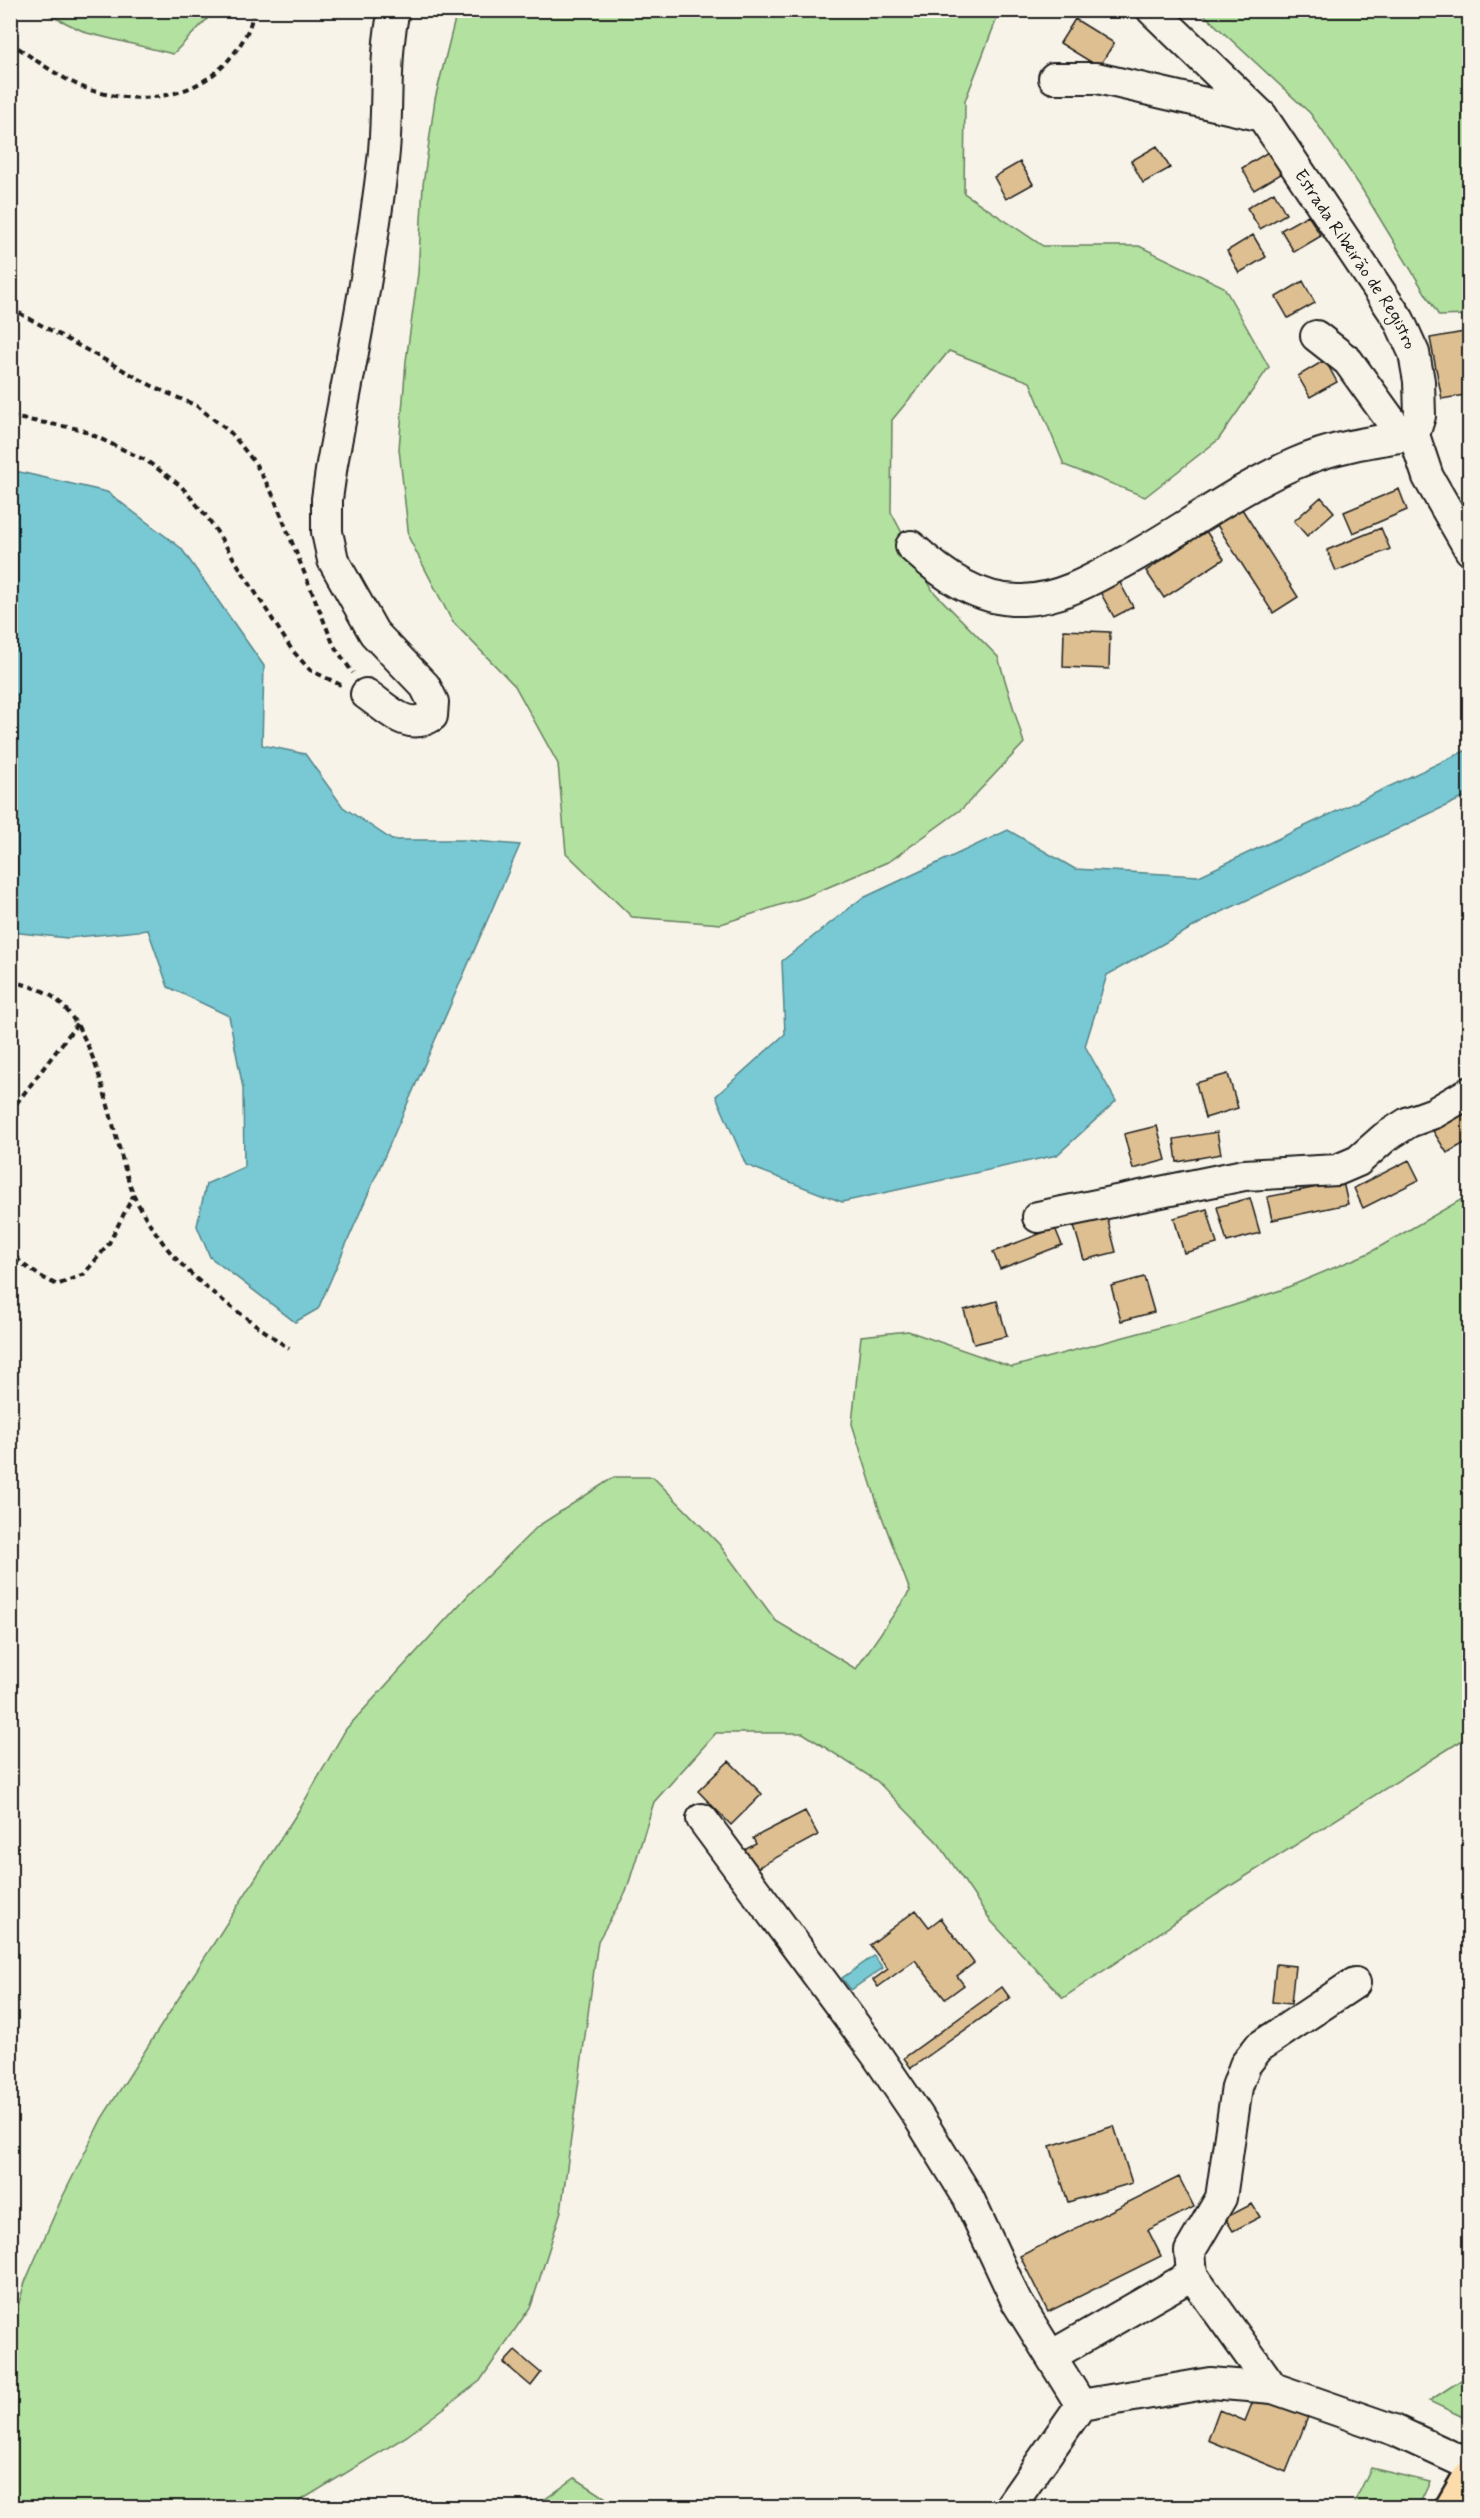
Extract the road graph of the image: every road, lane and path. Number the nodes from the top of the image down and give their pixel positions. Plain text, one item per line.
1 (253, 10) edge
2 (394, 10) edge
3 (1152, 10) edge
4 (10, 42) edge
5 (1054, 78) dead end
6 (1262, 116) junction
7 (10, 308) edge
8 (1316, 336) dead end
9 (10, 417) edge
10 (1408, 436) junction
11 (911, 546) dead end
12 (1470, 550) edge
13 (366, 694) junction
14 (10, 981) edge
15 (77, 1024) junction
16 (1470, 1092) edge
17 (10, 1112) edge
18 (134, 1196) junction
19 (1038, 1217) dead end
20 (10, 1249) edge
21 (289, 1349) dead end
22 (702, 1819) dead end
23 (1355, 1983) dead end
24 (1192, 2275) junction
25 (1051, 2356) junction
26 (1273, 2388) junction
27 (1081, 2405) junction
28 (1470, 2465) edge
29 (1470, 2477) edge
30 (1010, 2508) edge
31 (1452, 2508) edge

1 - 4 path
2 - 13 street
3 - 6 street, Estrada Ribeirão de Registro
5 - 6 street
6 - 10 street, Estrada Ribeirão de Registro
7 - 13 path
8 - 10 street
9 - 13 path
10 - 11 street
10 - 12 street, Estrada Ribeirão de Registro
14 - 15 path
15 - 17 path
15 - 18 path
16 - 19 street
18 - 20 path
18 - 21 path
22 - 25 street
23 - 24 street
24 - 25 street
24 - 26 street
25 - 27 street
26 - 27 street
26 - 28 street
27 - 30 street
29 - 31 main road

